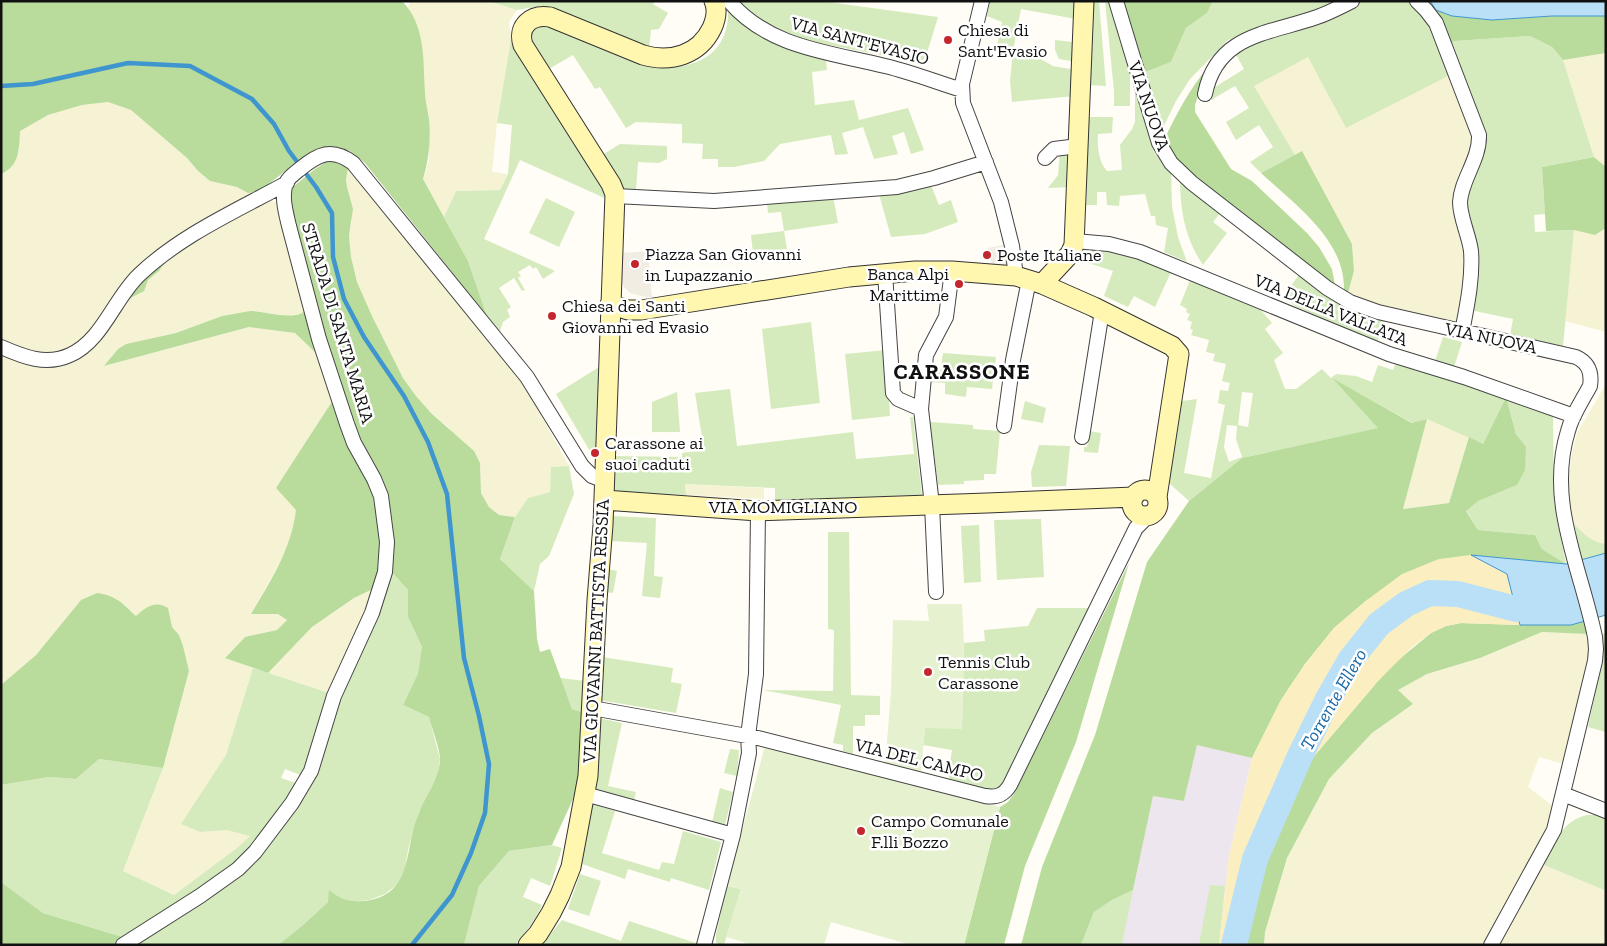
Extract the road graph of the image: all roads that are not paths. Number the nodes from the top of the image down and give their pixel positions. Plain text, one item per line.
1 (714, 1) edge
2 (729, 1) edge
3 (982, 1) edge
4 (1084, 1) edge
5 (1116, 1) edge
6 (1352, 1) edge
7 (1417, 1) edge
8 (962, 90) junction
9 (1205, 94) dead end
10 (1078, 146) junction
11 (1044, 158) dead end
12 (986, 162) junction
13 (289, 180) junction
14 (615, 196) junction
15 (1075, 241) junction
16 (952, 271) junction
17 (885, 273) junction
18 (1029, 280) junction
19 (610, 304) junction
20 (1102, 311) junction
21 (1462, 332) junction
22 (1, 347) edge
23 (921, 409) junction
24 (1574, 416) junction
25 (1004, 426) dead end
26 (1082, 437) dead end
27 (605, 481) junction
28 (604, 500) junction
29 (932, 505) junction
30 (1140, 506) junction
31 (758, 511) junction
32 (936, 592) dead end
33 (592, 708) junction
34 (748, 736) junction
35 (585, 794) junction
36 (1563, 794) junction
37 (1606, 811) edge
38 (733, 835) junction
39 (123, 945) edge
40 (528, 945) edge
41 (704, 945) edge
42 (1491, 945) edge

1 - 14 street
2 - 8 street, VIA SANT'EVASIO
3 - 8 street
4 - 10 street
5 - 21 street, VIA NUOVA
6 - 9 street
7 - 21 street
8 - 12 street
10 - 11 street
10 - 15 street
12 - 14 street
12 - 18 street
13 - 22 street
13 - 27 street
13 - 39 street, STRADA DI SANTA MARIA
14 - 19 street, VIA GIOVANNI BATTISTA RESSIA
15 - 18 street
15 - 24 street, VIA DELLA VALLATA
16 - 17 street
16 - 18 street
16 - 23 street
17 - 19 street
17 - 23 street
18 - 20 street
18 - 25 street
19 - 27 street, VIA GIOVANNI BATTISTA RESSIA
20 - 26 street
20 - 30 street
21 - 24 street, VIA NUOVA
23 - 29 street
24 - 36 street, VIA NUOVA
27 - 28 street, VIA GIOVANNI BATTISTA RESSIA
28 - 31 street, VIA MOMIGLIANO
28 - 33 street, VIA GIOVANNI BATTISTA RESSIA
29 - 30 street, VIA MOMIGLIANO
29 - 31 street, VIA MOMIGLIANO
29 - 32 street
30 - 34 street, VIA DEL CAMPO
31 - 34 street
33 - 34 street, VIA DEL CAMPO
33 - 35 street, VIA GIOVANNI BATTISTA RESSIA
34 - 38 street
35 - 38 street
35 - 40 street, VIA GIOVANNI BATTISTA RESSIA
36 - 37 street
36 - 42 street, VIA NUOVA
38 - 41 street

